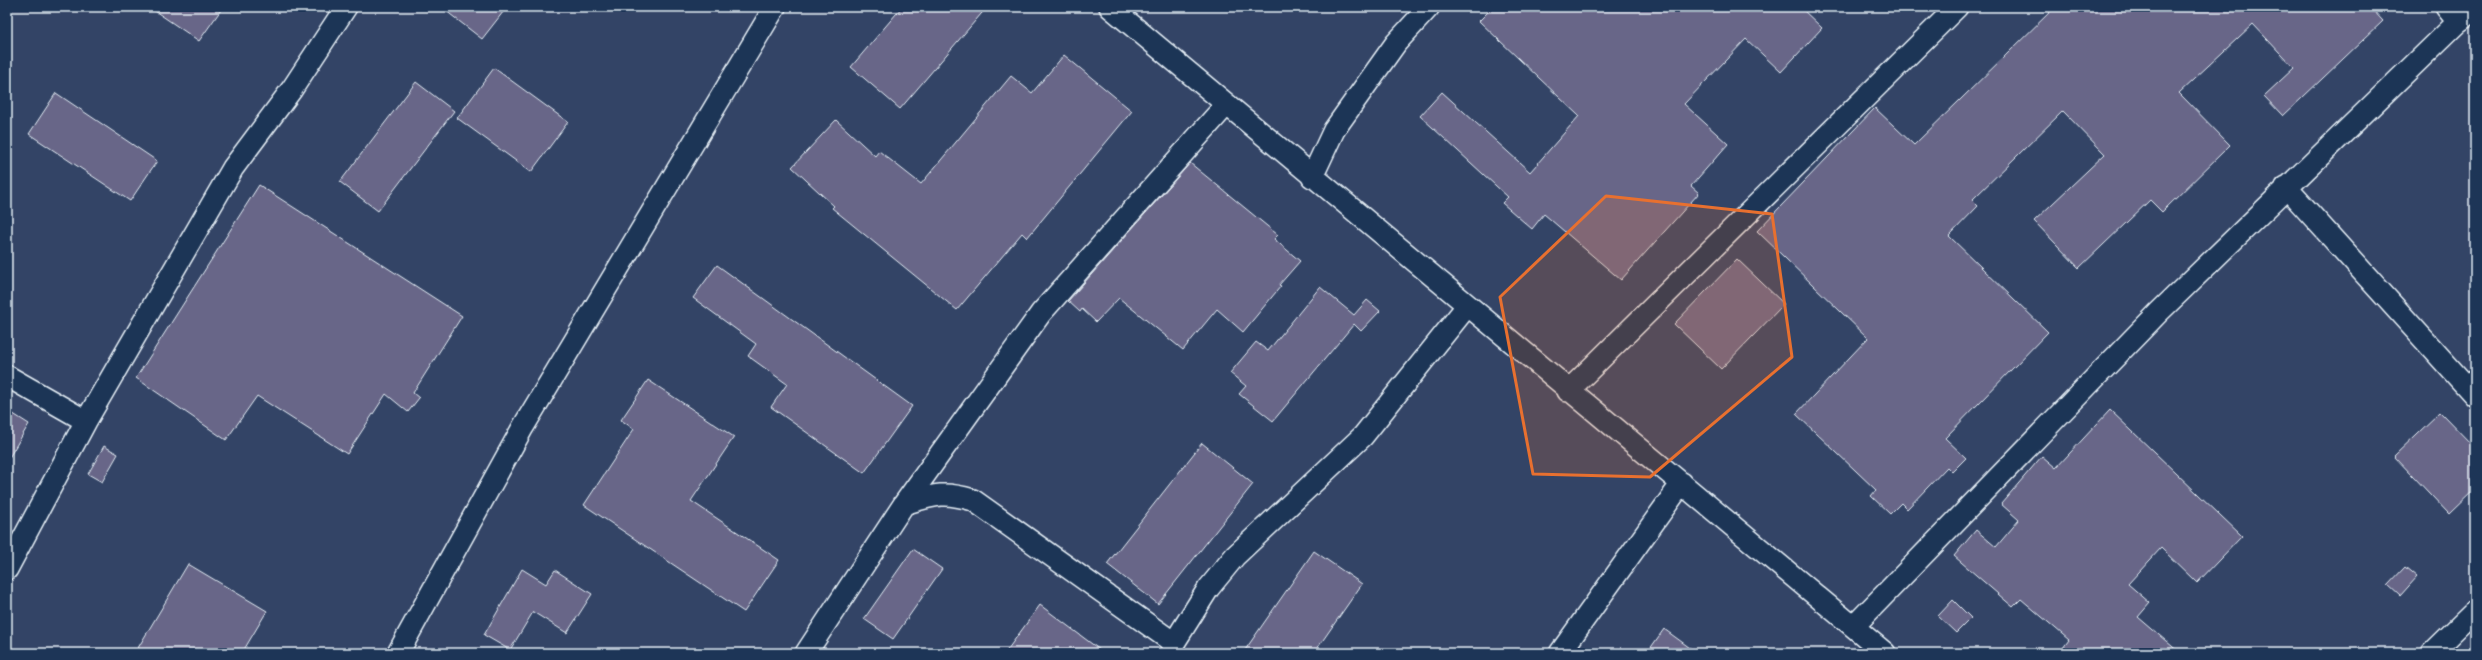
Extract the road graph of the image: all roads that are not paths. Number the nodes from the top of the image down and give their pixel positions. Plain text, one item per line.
1 (346, 7) edge
2 (775, 7) edge
3 (1110, 7) edge
4 (1429, 7) edge
5 (1957, 7) edge
6 (2475, 10) edge
7 (2452, 15) edge
8 (1226, 105) junction
9 (1312, 177) junction
10 (2286, 186) junction
11 (1467, 306) junction
12 (7, 376) edge
13 (1568, 391) junction
14 (2475, 396) edge
15 (86, 421) junction
16 (1682, 483) junction
17 (904, 504) junction
18 (7, 570) edge
19 (2475, 611) edge
20 (1854, 626) junction
21 (1172, 648) edge
22 (398, 653) edge
23 (806, 653) edge
24 (1560, 653) edge
25 (1885, 653) edge
26 (2432, 653) edge

1 - 15 street
2 - 22 street
3 - 8 street
4 - 9 street
5 - 13 street
6 - 7 street
7 - 10 street
8 - 9 street
8 - 17 street
9 - 11 street
10 - 14 street
10 - 20 street
11 - 13 street
11 - 21 street
12 - 15 street
13 - 16 street
15 - 18 street
16 - 20 street
16 - 24 street
17 - 21 street
17 - 23 street
19 - 26 street
20 - 25 street

